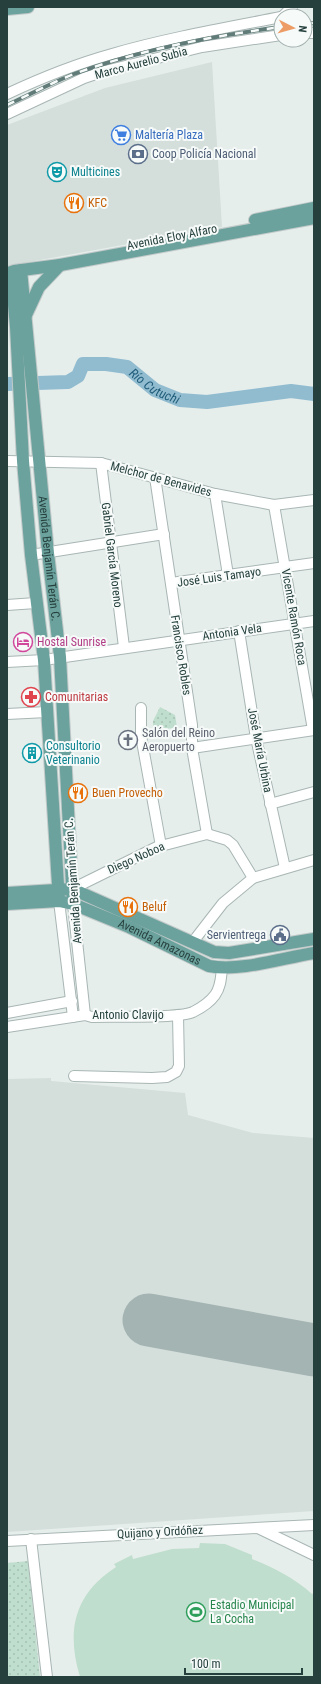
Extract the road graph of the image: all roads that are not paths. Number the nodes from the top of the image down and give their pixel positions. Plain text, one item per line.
1 (28, 7) edge
2 (7, 9) edge
3 (273, 18) edge
4 (273, 36) edge
5 (7, 94) edge
6 (7, 114) edge
7 (314, 208) edge
8 (314, 218) edge
9 (60, 265) junction
10 (18, 271) edge
11 (7, 303) edge
12 (21, 322) junction
13 (39, 457) junction
14 (23, 458) junction
15 (7, 461) edge
16 (101, 463) junction
17 (155, 477) junction
18 (215, 494) junction
19 (314, 500) edge
20 (274, 505) junction
21 (164, 534) junction
22 (110, 543) junction
23 (48, 553) junction
24 (31, 556) junction
25 (314, 563) edge
26 (285, 567) junction
27 (228, 575) junction
28 (171, 584) junction
29 (36, 603) junction
30 (7, 605) edge
31 (314, 621) edge
32 (295, 624) junction
33 (239, 631) junction
34 (179, 640) junction
35 (124, 647) junction
36 (60, 657) junction
37 (44, 660) junction
38 (7, 662) edge
39 (141, 708) dead end
40 (47, 712) junction
41 (7, 714) edge
42 (314, 730) edge
43 (256, 738) junction
44 (192, 748) junction
45 (314, 792) edge
46 (270, 804) junction
47 (207, 834) junction
48 (161, 846) junction
49 (314, 860) edge
50 (285, 868) junction
51 (254, 878) junction
52 (72, 889) junction
53 (7, 893) edge
54 (59, 895) junction
55 (7, 904) edge
56 (74, 904) junction
57 (314, 939) edge
58 (192, 943) junction
59 (314, 952) edge
60 (222, 968) junction
61 (72, 1001) junction
62 (7, 1013) edge
63 (85, 1015) junction
64 (178, 1015) junction
65 (72, 1017) junction
66 (7, 1027) edge
67 (74, 1076) dead end
68 (314, 1525) edge
69 (256, 1528) junction
70 (31, 1539) junction
71 (7, 1540) edge
72 (314, 1555) edge
73 (47, 1677) edge

1 - 2 main road
3 - 5 street, Marco Aurelio Subia
4 - 6 street, Marco Aurelio Subia
7 - 10 main road, Avenida Eloy Alfaro
8 - 9 main road, Avenida Eloy Alfaro
9 - 10 main road, Avenida Eloy Alfaro
9 - 12 main road
10 - 12 main road, Avenida Benjamín Terán C.
11 - 12 main road
12 - 13 main road, Avenida Benjamín Terán C.
12 - 14 main road, Avenida Benjamín Terán C.
13 - 14 street, Melchor de Benavides
13 - 16 street, Melchor de Benavides
13 - 23 main road, Avenida Benjamín Terán C.
14 - 15 street, Melchor de Benavides
14 - 24 main road, Avenida Benjamín Terán C.
16 - 17 street, Melchor de Benavides
16 - 22 street, Gabriel García Moreno
17 - 18 street, Melchor de Benavides
17 - 21 street, Francisco Robles
18 - 20 street, Melchor de Benavides
18 - 27 street
19 - 20 street, Melchor de Benavides
20 - 26 street, Vicente Ramón Roca
21 - 22 street
21 - 28 street, Francisco Robles
22 - 23 street
22 - 35 street, Gabriel García Moreno
23 - 24 street
23 - 36 main road, Avenida Benjamín Terán C.
24 - 29 main road, Avenida Benjamín Terán C.
25 - 26 street, José Luis Tamayo
26 - 27 street, José Luis Tamayo
26 - 32 street, Vicente Ramón Roca
27 - 28 street, José Luis Tamayo
28 - 34 street, Francisco Robles
29 - 30 street
29 - 37 main road, Avenida Benjamín Terán C.
31 - 32 street, Antonia Vela
32 - 33 street, Antonia Vela
32 - 42 street, Vicente Ramón Roca
33 - 34 street, Antonia Vela
33 - 43 street, José María Urbina
34 - 35 street, Antonia Vela
34 - 44 street, Francisco Robles
35 - 36 street, Antonia Vela
36 - 37 street, Antonia Vela
36 - 52 main road, Avenida Benjamín Terán C.
37 - 38 street, Antonia Vela
37 - 40 main road, Avenida Benjamín Terán C.
39 - 48 street
40 - 41 street
40 - 54 main road, Avenida Benjamín Terán C.
42 - 43 street
43 - 44 street
43 - 46 street, José María Urbina
44 - 47 street, Francisco Robles
45 - 46 street
46 - 50 street, José María Urbina
47 - 48 street, Diego Noboa
47 - 51 street
48 - 52 street, Diego Noboa
49 - 50 street
50 - 51 street
51 - 58 street
52 - 54 main road
52 - 56 main road, Avenida Benjamín Terán C.
52 - 58 main road, Avenida Amazonas
53 - 54 main road, Avenida Amazonas
54 - 55 main road, Avenida Amazonas
54 - 56 main road, Avenida Amazonas
54 - 61 street, Avenida Benjamín Terán C.
56 - 60 main road, Avenida Amazonas
56 - 63 street, Avenida Benjamín Terán C.
57 - 58 main road, Avenida Amazonas
59 - 60 main road, Avenida Amazonas
60 - 64 street, Antonio Clavijo
61 - 62 street
61 - 65 street, Avenida Benjamín Terán C.
63 - 64 street, Antonio Clavijo
63 - 65 street, Antonio Clavijo
64 - 67 street
65 - 66 street, Antonio Clavijo
68 - 69 street, Quijano y Ordóñez
69 - 70 street, Quijano y Ordóñez
69 - 72 street
70 - 71 street, Quijano y Ordóñez
70 - 73 street

